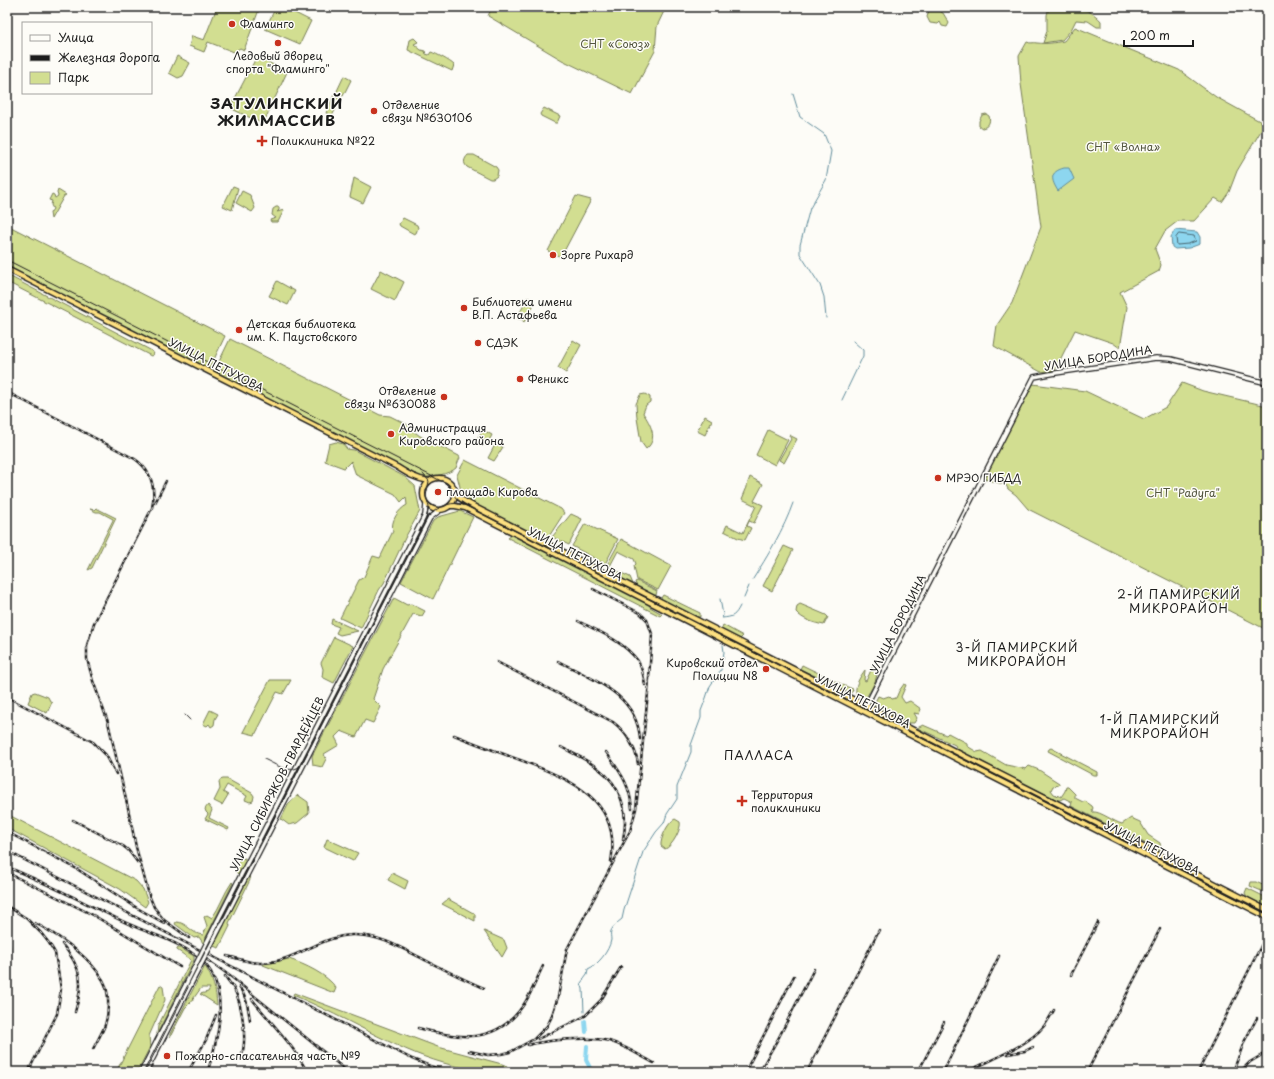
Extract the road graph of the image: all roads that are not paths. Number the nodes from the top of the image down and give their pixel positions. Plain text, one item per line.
1 (7, 269) edge
2 (1267, 383) edge
3 (416, 478) junction
4 (430, 481) junction
5 (423, 491) junction
6 (455, 492) junction
7 (426, 504) junction
8 (450, 506) junction
9 (439, 511) junction
10 (406, 552) junction
11 (412, 554) junction
12 (398, 568) junction
13 (403, 570) junction
14 (389, 586) junction
15 (394, 589) junction
16 (866, 706) junction
17 (1256, 905) junction
18 (1253, 910) junction
19 (1267, 910) edge
20 (1267, 917) edge
21 (188, 985) junction
22 (141, 1072) edge
23 (146, 1072) edge

1 - 3 highway, УЛИЦА ПЕТУХОВА
2 - 16 main road, УЛИЦА БОРОДИНА
3 - 4 highway, УЛИЦА ПЕТУХОВА
3 - 5 highway
4 - 5 highway
4 - 6 highway
5 - 7 highway
6 - 8 highway
6 - 16 highway, УЛИЦА ПЕТУХОВА
7 - 9 highway
7 - 10 main road, УЛИЦА СИБИРЯКОВ-ГВАРДЕЙЦЕВ
8 - 9 highway
8 - 18 highway, УЛИЦА ПЕТУХОВА
9 - 11 main road, УЛИЦА СИБИРЯКОВ-ГВАРДЕЙЦЕВ
10 - 11 main road
10 - 12 main road, УЛИЦА СИБИРЯКОВ-ГВАРДЕЙЦЕВ
11 - 13 main road, УЛИЦА СИБИРЯКОВ-ГВАРДЕЙЦЕВ
12 - 13 main road
12 - 14 main road, УЛИЦА СИБИРЯКОВ-ГВАРДЕЙЦЕВ
13 - 15 main road, УЛИЦА СИБИРЯКОВ-ГВАРДЕЙЦЕВ
14 - 15 main road
14 - 21 main road, УЛИЦА СИБИРЯКОВ-ГВАРДЕЙЦЕВ, bridge
15 - 21 main road, УЛИЦА СИБИРЯКОВ-ГВАРДЕЙЦЕВ, bridge
16 - 17 highway, УЛИЦА ПЕТУХОВА
17 - 18 highway
17 - 19 highway, УЛИЦА ПЕТУХОВА
18 - 20 highway, УЛИЦА ПЕТУХОВА
21 - 22 main road, УЛИЦА СИБИРЯКОВ-ГВАРДЕЙЦЕВ
21 - 23 main road, УЛИЦА СИБИРЯКОВ-ГВАРДЕЙЦЕВ

